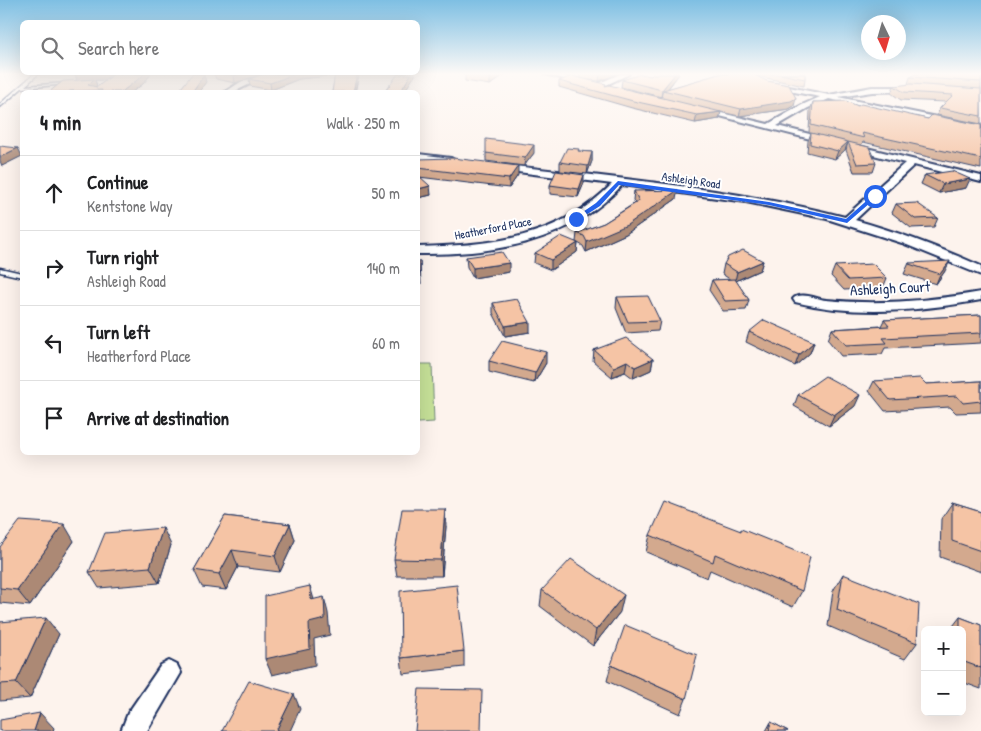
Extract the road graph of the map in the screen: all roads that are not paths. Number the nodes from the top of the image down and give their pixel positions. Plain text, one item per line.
1 (800, 108) edge
2 (883, 108) edge
3 (694, 109) edge
4 (770, 127) junction
5 (981, 129) edge
6 (420, 157) edge
7 (463, 163) edge
8 (911, 163) junction
9 (482, 165) edge
10 (981, 179) edge
11 (618, 183) junction
12 (847, 221) junction
13 (420, 251) edge
14 (0, 270) edge
15 (981, 271) edge
16 (20, 275) edge
17 (981, 296) edge
18 (800, 299) dead end
19 (169, 673) dead end
20 (134, 731) edge

1 - 4 street
2 - 5 street
3 - 4 street
4 - 8 street
6 - 7 street
8 - 10 street
8 - 12 street
9 - 11 street, Ashleigh Road
11 - 12 street, Ashleigh Road
11 - 13 street, Heatherford Place
12 - 15 street, Ashleigh Road
14 - 16 lane
17 - 18 street, Ashleigh Court
19 - 20 street

